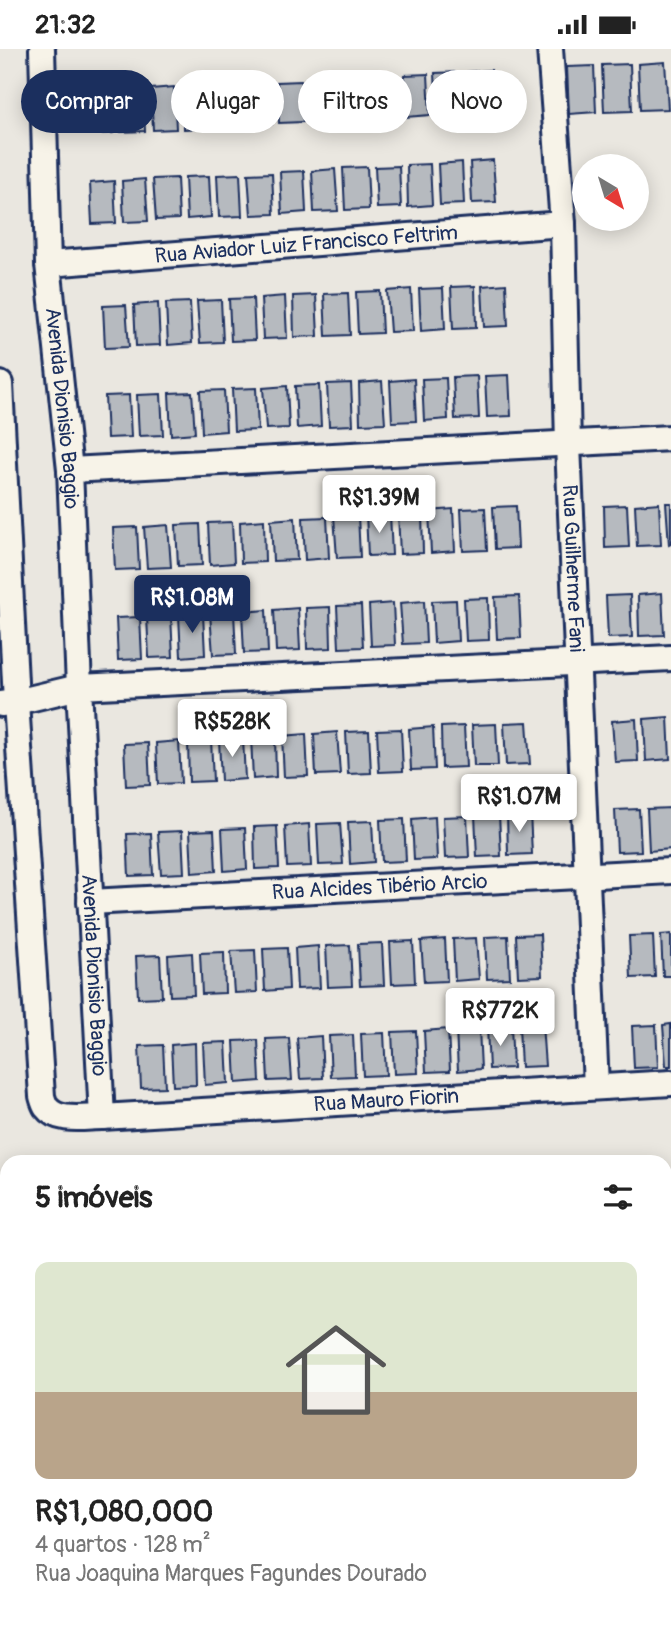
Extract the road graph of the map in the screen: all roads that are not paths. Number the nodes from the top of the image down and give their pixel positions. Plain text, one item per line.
1 (42, 49) edge
2 (550, 49) edge
3 (563, 224) junction
4 (48, 264) junction
5 (0, 384) edge
6 (671, 438) edge
7 (568, 445) junction
8 (70, 470) junction
9 (3, 473) edge
10 (671, 658) edge
11 (577, 663) junction
12 (79, 687) junction
13 (8, 703) edge
14 (671, 871) edge
15 (586, 875) junction
16 (90, 902) junction
17 (671, 1083) edge
18 (596, 1087) junction
19 (102, 1117) junction

1 - 4 street, Avenida Dionisio Baggio
2 - 3 street, Rua Guilherme Fani
3 - 4 street, Rua Aviador Luiz Francisco Feltrim
3 - 7 street, Rua Guilherme Fani
4 - 8 street, Avenida Dionisio Baggio
5 - 9 street
6 - 7 street
7 - 8 street
7 - 11 street, Rua Guilherme Fani
8 - 12 street, Avenida Dionisio Baggio
9 - 13 street
10 - 11 street
11 - 12 street
11 - 15 street, Rua Guilherme Fani
12 - 13 street
12 - 16 street, Avenida Dionisio Baggio
13 - 19 street
14 - 15 street, Rua Alcides Tibério Arcio
15 - 16 street, Rua Alcides Tibério Arcio
15 - 18 street, Rua Guilherme Fani
16 - 19 street, Avenida Dionisio Baggio
17 - 18 street, Rua Mauro Fiorin
18 - 19 street, Rua Mauro Fiorin

